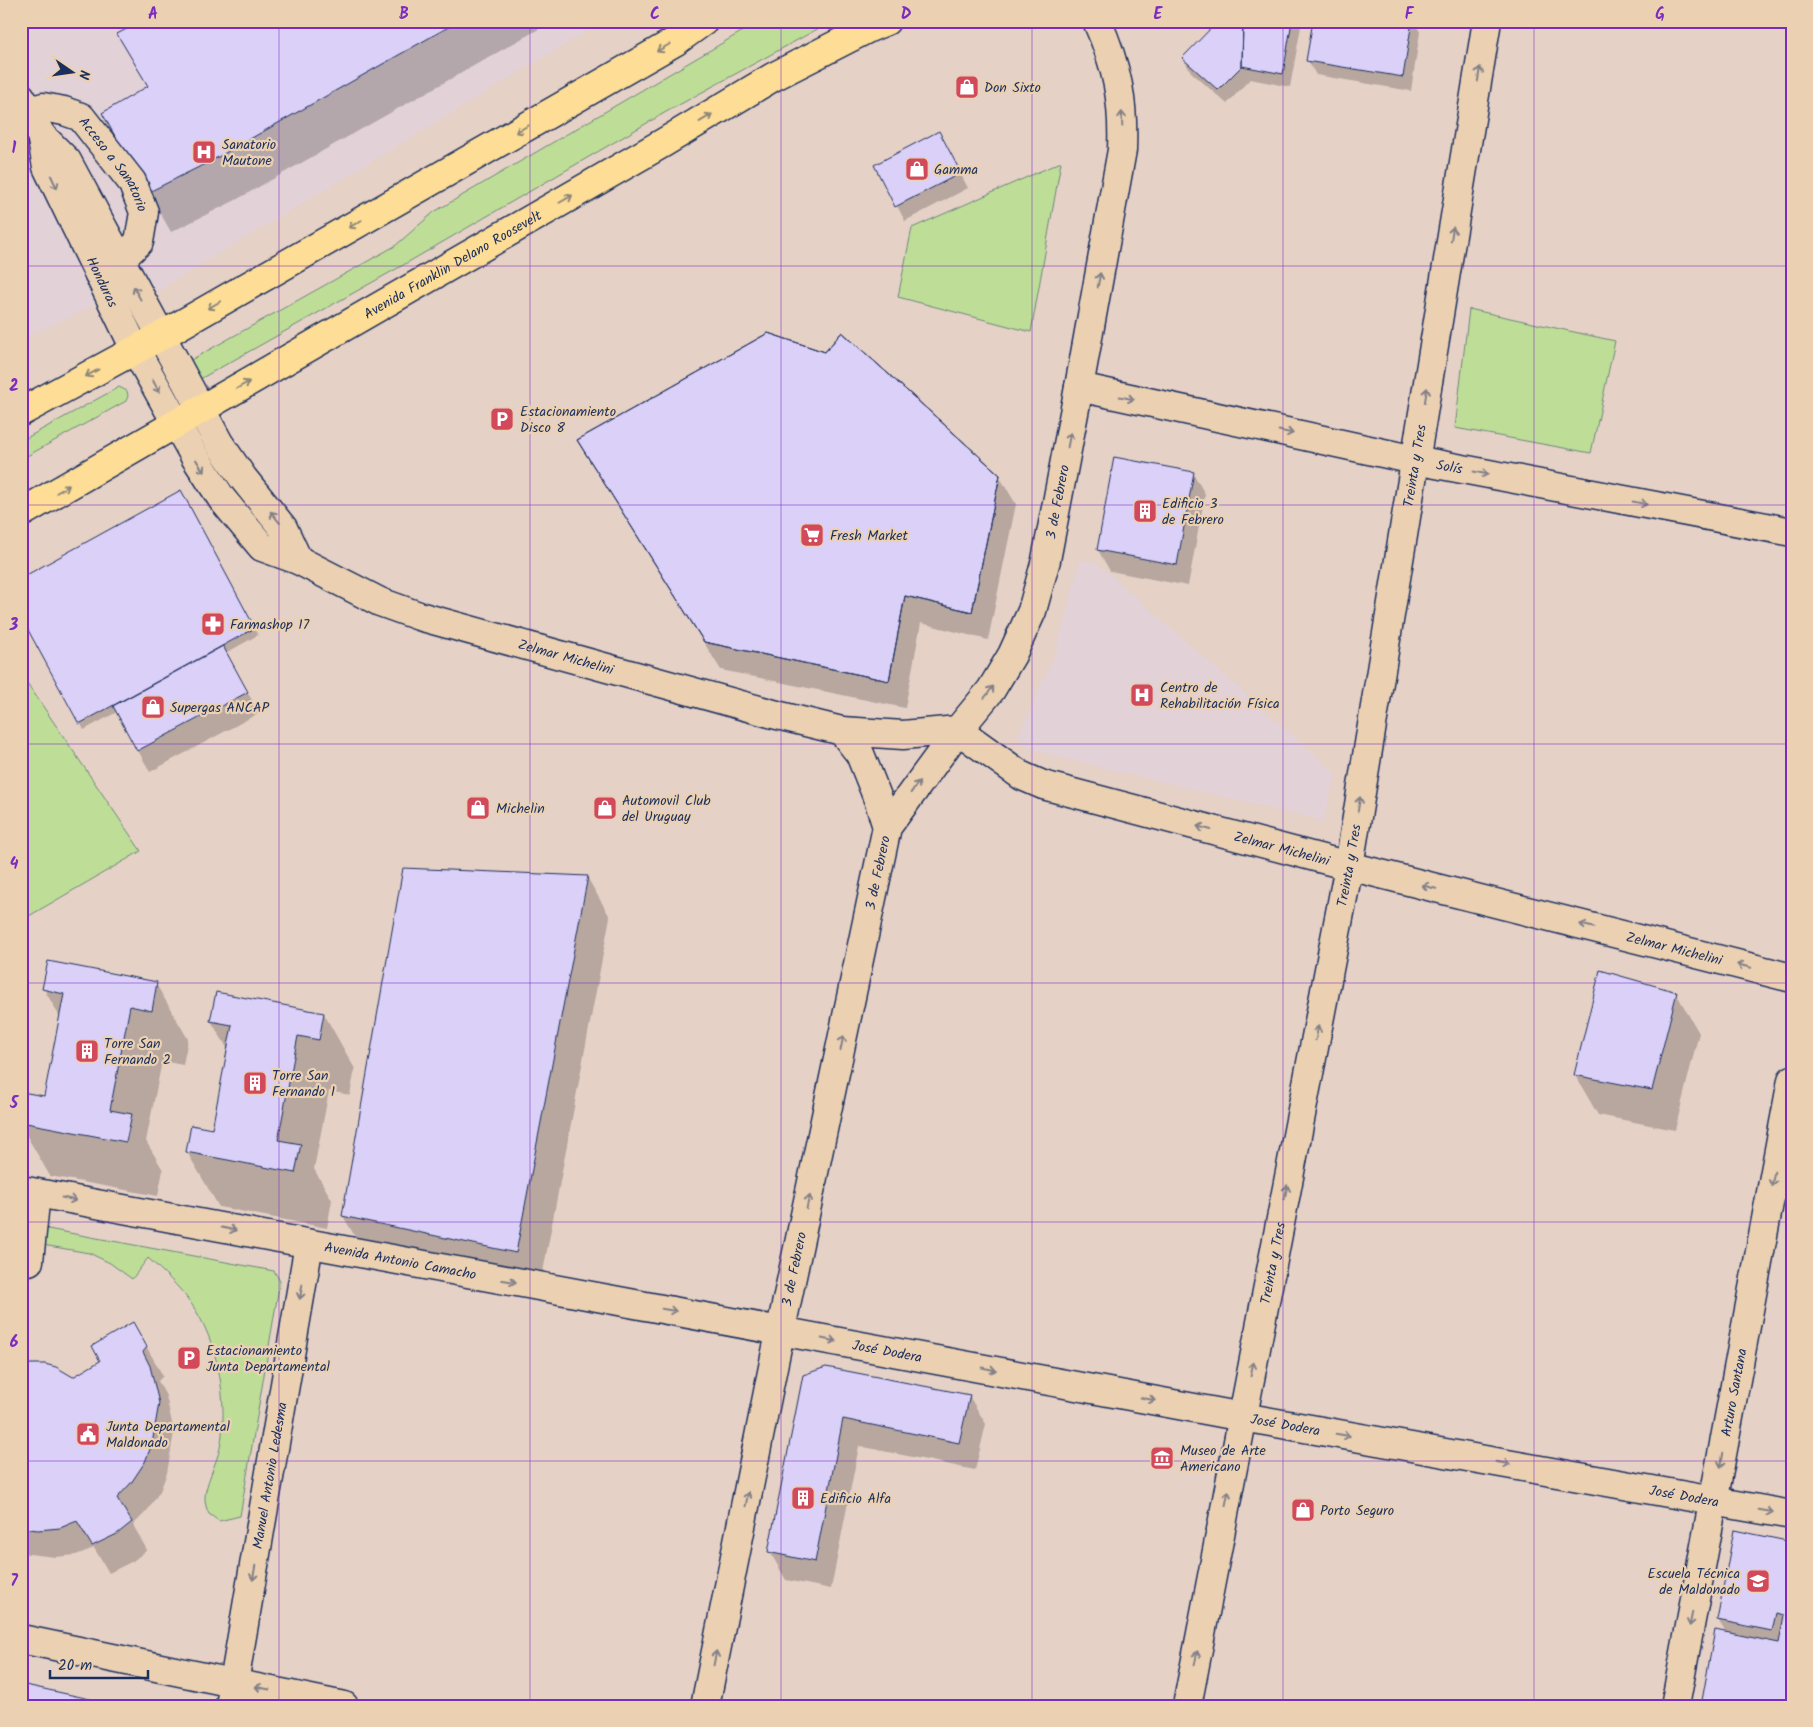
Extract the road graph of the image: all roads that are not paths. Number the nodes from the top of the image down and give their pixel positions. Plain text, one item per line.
1 (704, 21) edge
2 (886, 21) edge
3 (1097, 21) edge
4 (1487, 21) edge
5 (31, 115) edge
6 (120, 260) junction
7 (161, 336) junction
8 (135, 349) junction
9 (1080, 388) junction
10 (201, 410) junction
11 (21, 412) edge
12 (176, 423) junction
13 (1416, 460) junction
14 (21, 513) edge
15 (1792, 532) edge
16 (298, 560) junction
17 (958, 730) junction
18 (842, 731) junction
19 (887, 827) junction
20 (1349, 866) junction
21 (1792, 978) edge
22 (1792, 1080) edge
23 (29, 1192) edge
24 (309, 1244) junction
25 (29, 1261) dead end
26 (781, 1331) junction
27 (1243, 1417) junction
28 (1714, 1502) junction
29 (1792, 1515) edge
30 (21, 1639) edge
31 (232, 1694) edge
32 (344, 1706) edge
33 (706, 1706) edge
34 (1187, 1706) edge
35 (1675, 1706) edge

1 -> 7 main road
10 -> 2 main road, Avenida Franklin Delano Roosevelt
9 -> 3 street, 3 de Febrero
13 -> 4 street, Treinta y Tres
5 - 6 street, Honduras
5 - 6 street, Acceso a Sanatorio
5 -> 8 street, Honduras
7 -> 6 street, Honduras
7 - 8 main road
7 - 10 street, Honduras
8 -> 11 main road
8 -> 12 street, Honduras
9 -> 13 street, Solís
17 -> 9 street, 3 de Febrero
10 - 12 main road, Avenida Franklin Delano Roosevelt
16 -> 10 street
14 -> 12 main road, Avenida Franklin Delano Roosevelt
12 -> 16 street, Zelmar Michelini
13 -> 15 street, Solís
20 -> 13 street, Treinta y Tres
16 - 18 street, Zelmar Michelini
17 - 18 street, Zelmar Michelini
19 -> 17 street, 3 de Febrero
20 -> 17 street, Zelmar Michelini
18 - 19 street
26 -> 19 street, 3 de Febrero
21 -> 20 street, Zelmar Michelini
27 -> 20 street, Treinta y Tres
22 -> 28 street, Arturo Santana
23 -> 24 street, Avenida Antonio Camacho
23 - 25 street
24 -> 26 street, Avenida Antonio Camacho
24 -> 31 street, Manuel Antonio Ledesma
26 -> 27 street, José Dodera
33 -> 26 street, 3 de Febrero
27 -> 28 street, José Dodera
34 -> 27 street, Treinta y Tres
28 -> 29 street, José Dodera
28 -> 35 street, Arturo Santana
30 - 31 street
32 -> 31 street

